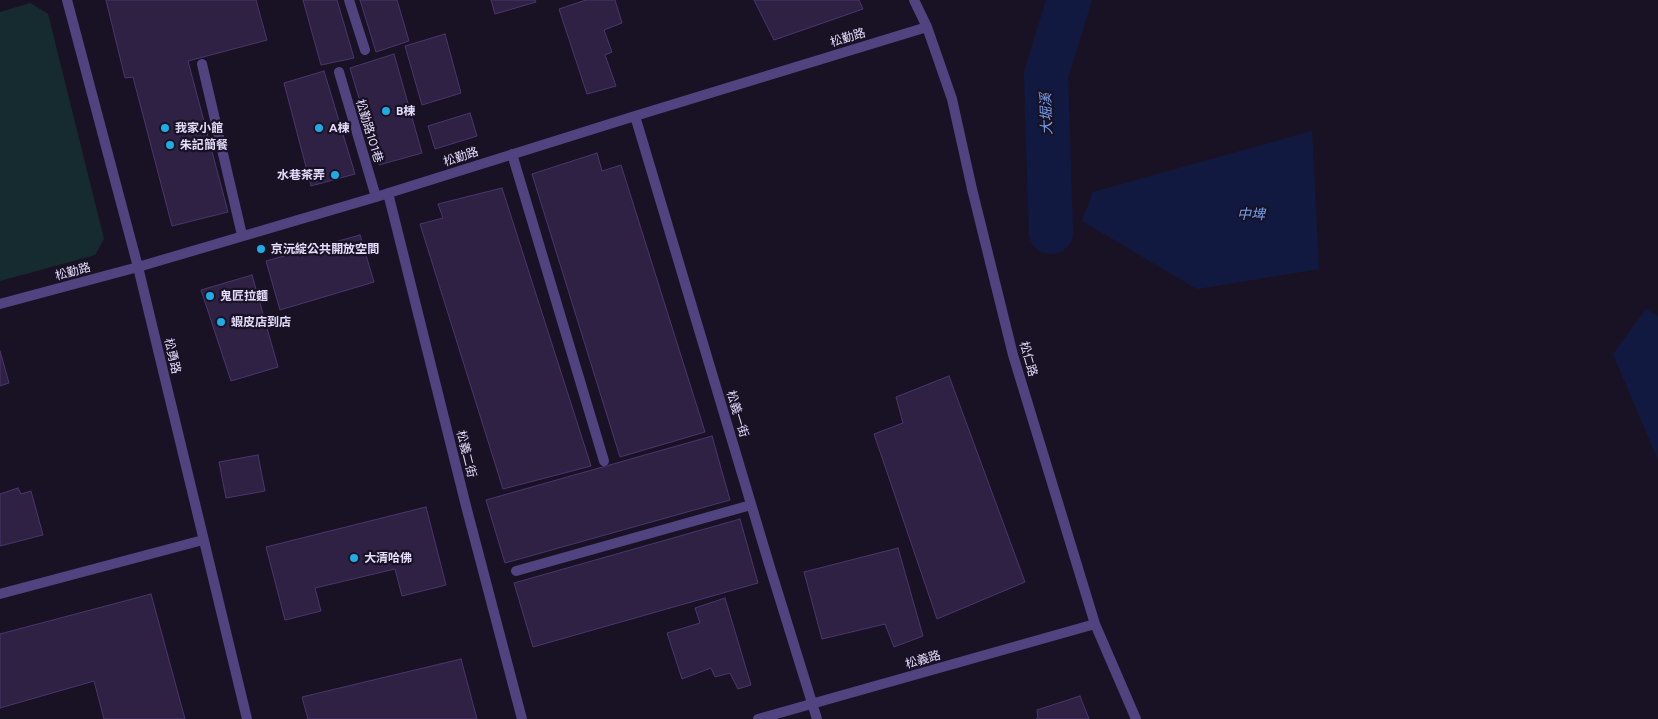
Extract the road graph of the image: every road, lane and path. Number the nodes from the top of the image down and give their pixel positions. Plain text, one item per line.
1 (67, 0) edge
2 (349, 0) edge
3 (914, 0) edge
4 (927, 27) junction
5 (365, 50) dead end
6 (202, 64) dead end
7 (339, 72) dead end
8 (635, 116) junction
9 (512, 154) junction
10 (388, 194) junction
11 (376, 197) junction
12 (242, 235) junction
13 (138, 267) junction
14 (0, 304) edge
15 (604, 462) dead end
16 (751, 504) junction
17 (203, 540) junction
18 (516, 571) dead end
19 (0, 594) edge
20 (1095, 624) junction
21 (811, 704) junction
22 (247, 719) edge
23 (522, 719) edge
24 (758, 719) edge
25 (817, 719) edge
26 (1136, 719) edge

1 - 13 street, 松勇路
2 - 5 street
3 - 4 street, 松仁路
4 - 8 street, 松勤路
4 - 20 street, 松仁路
6 - 12 street
7 - 11 street, 松勤路101巷
8 - 9 street, 松勤路
8 - 16 street, 松義一街
9 - 10 street, 松勤路
9 - 15 street
10 - 11 street, 松勤路
10 - 23 street, 松義二街
11 - 12 street, 松勤路
12 - 13 street, 松勤路
13 - 14 street, 松勤路
13 - 17 street, 松勇路
16 - 18 street
16 - 21 street, 松義一街
17 - 19 street
17 - 22 street, 松勇路
20 - 21 street, 松義路
20 - 26 street, 松仁路
21 - 24 street, 松義路
21 - 25 street, 松義一街

